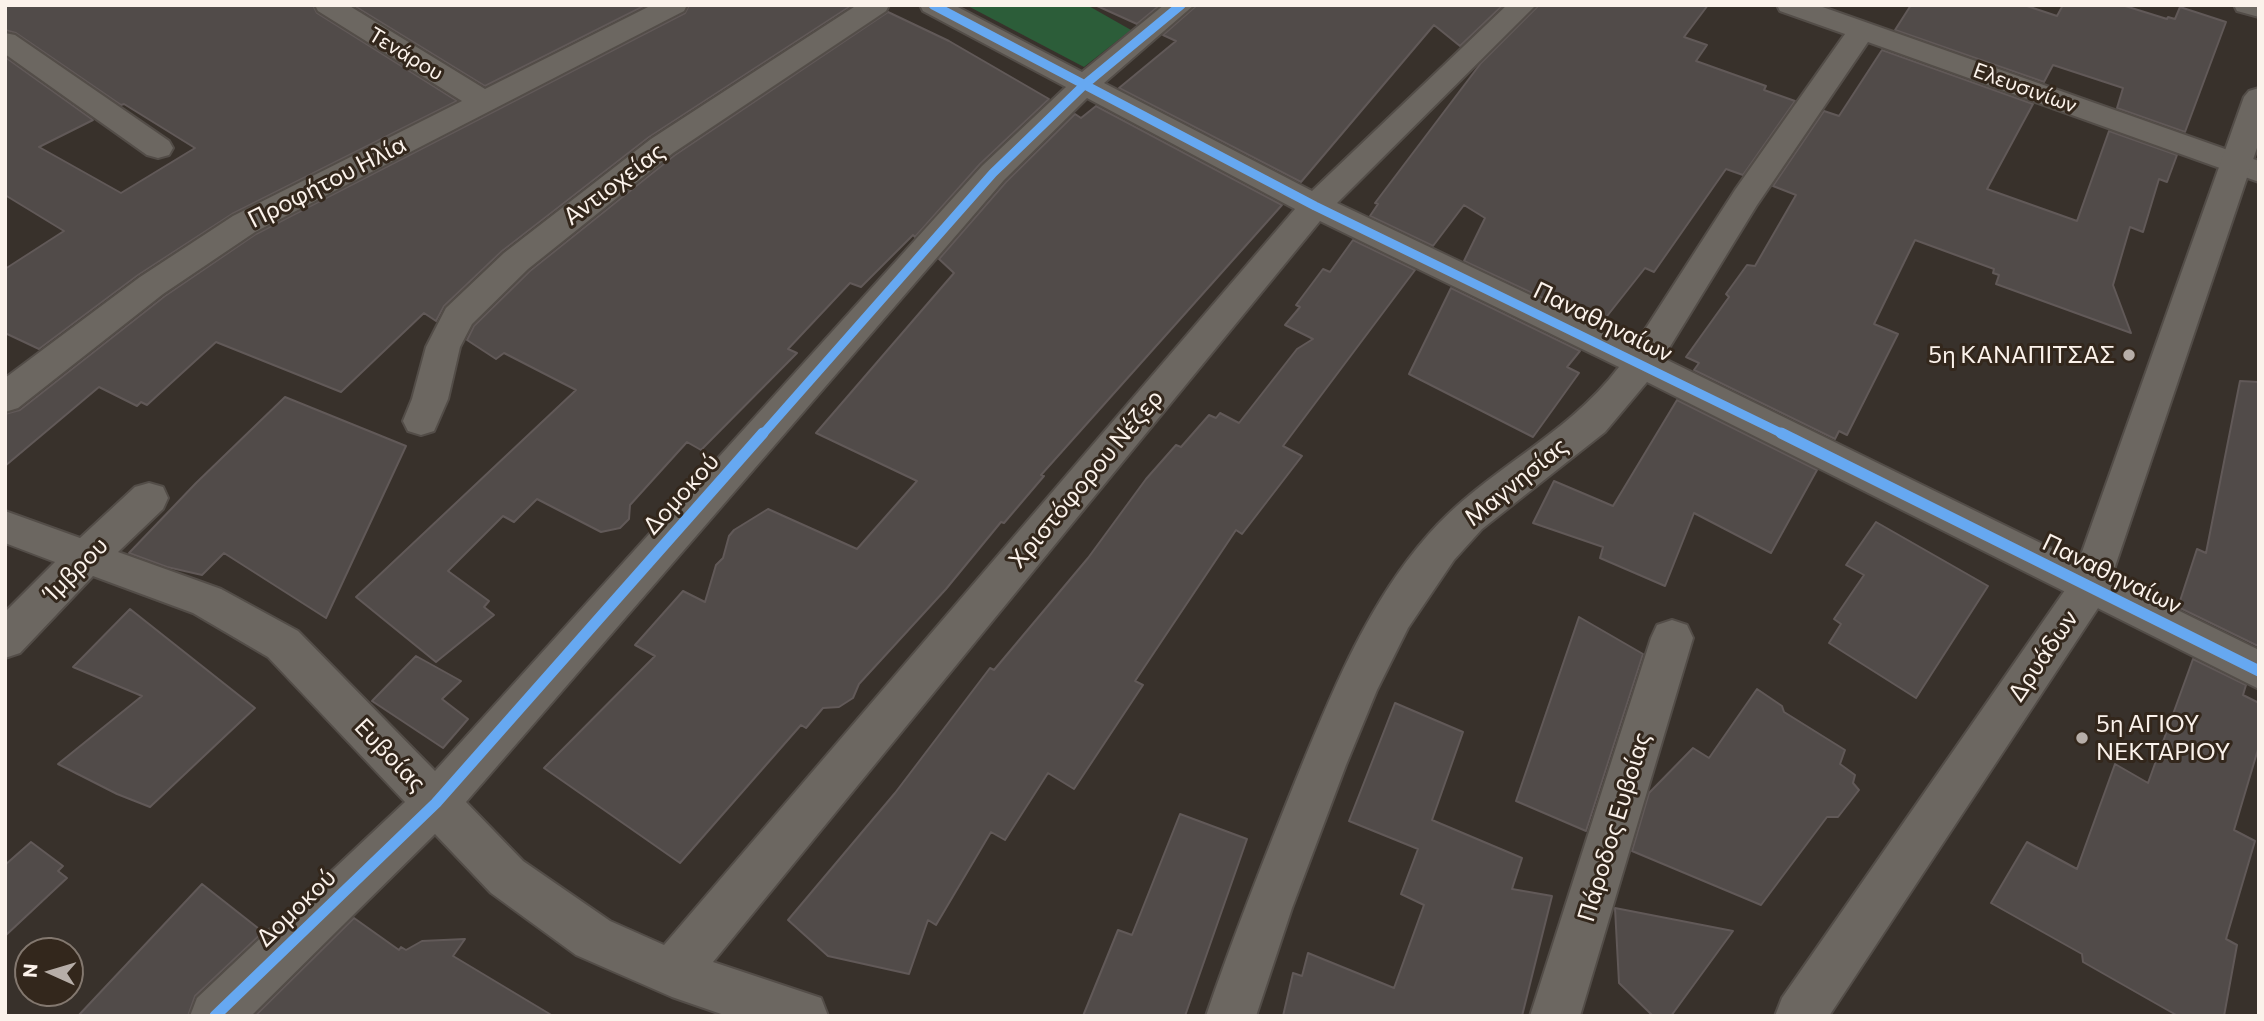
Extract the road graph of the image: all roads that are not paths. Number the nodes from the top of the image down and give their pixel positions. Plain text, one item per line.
1 (378, 5) edge
2 (674, 5) edge
3 (876, 5) edge
4 (933, 5) edge
5 (1181, 5) edge
6 (1522, 5) edge
7 (1790, 5) edge
8 (2247, 5) edge
9 (2259, 9) edge
10 (338, 12) edge
11 (1862, 30) junction
12 (5, 41) edge
13 (1083, 86) junction
14 (2259, 97) edge
15 (485, 102) junction
16 (159, 148) dead end
17 (2248, 168) edge
18 (1315, 206) junction
19 (1641, 363) junction
20 (7, 395) edge
21 (421, 422) dead end
22 (149, 498) dead end
23 (5, 527) edge
24 (85, 558) junction
25 (2090, 587) junction
26 (1672, 638) dead end
27 (5, 640) edge
28 (2259, 671) edge
29 (436, 803) junction
30 (672, 973) junction
31 (215, 1016) edge
32 (803, 1016) edge
33 (1231, 1016) edge
34 (1555, 1016) edge
35 (1800, 1016) edge

1 - 10 street
2 - 15 street, Προφήτου Ηλία
3 - 21 street, Αντιοχείας
4 - 13 street, Παναθηναίων
5 - 13 street, Δομοκού
6 - 18 street, Χριστόφορου Νέζερ
7 - 11 street, Ελευσινίων
8 - 9 street
10 - 15 street, Τενάρου
11 - 17 street, Ελευσινίων
11 - 19 street, Μαγνησίας
12 - 16 street
13 - 18 street, Παναθηναίων
13 - 29 street, Δομοκού
14 - 17 street, Δρυάδων
15 - 20 street, Προφήτου Ηλία
17 - 25 street, Δρυάδων
18 - 19 street, Παναθηναίων
18 - 30 street, Χριστόφορου Νέζερ
19 - 25 street, Παναθηναίων
19 - 33 street, Μαγνησίας
22 - 24 street, Ίμβρου
23 - 24 street, Ευβοίας
24 - 27 street, Ίμβρου
24 - 29 street, Ευβοίας
25 - 28 street, Παναθηναίων
25 - 35 street, Δρυάδων
26 - 34 street, Πάροδος Ευβοίας
29 - 30 street, Ευβοίας
29 - 31 street, Δομοκού
30 - 32 street, Ευβοίας

